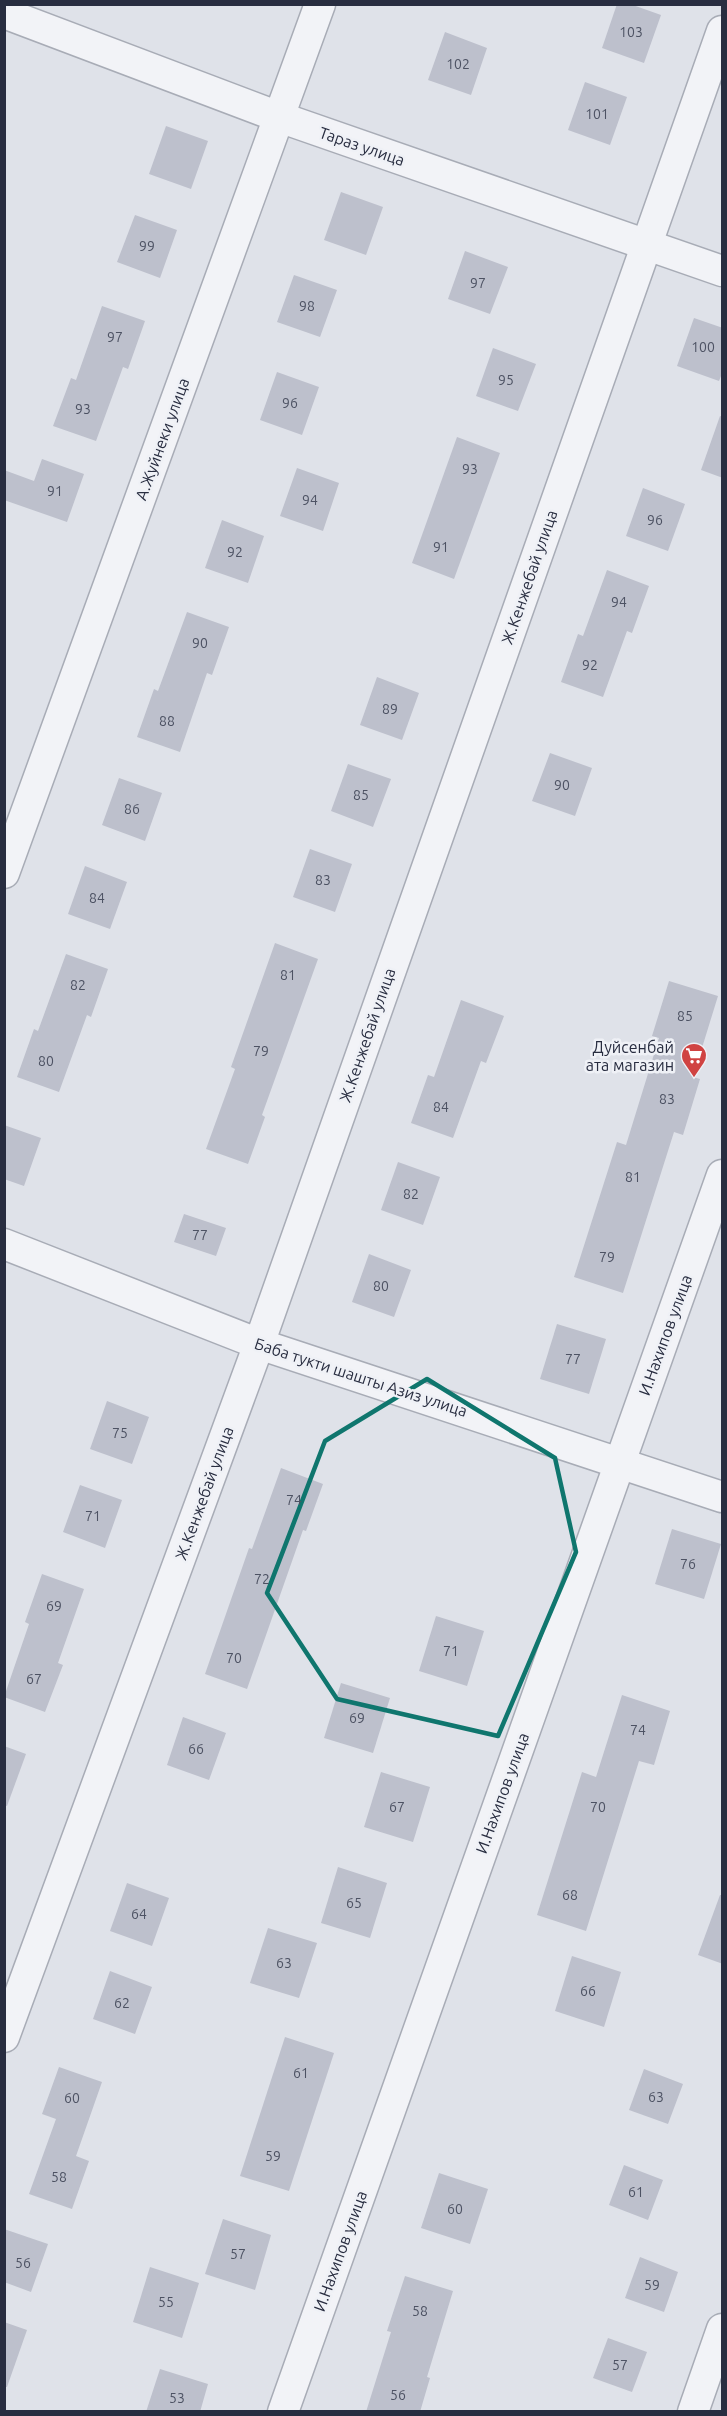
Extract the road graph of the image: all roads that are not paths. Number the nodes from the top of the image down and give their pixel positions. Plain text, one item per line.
1 (320, 4) edge
2 (4, 13) edge
3 (723, 31) edge
4 (279, 117) junction
5 (646, 245) junction
6 (723, 271) edge
7 (4, 873) edge
8 (723, 1175) edge
9 (4, 1245) edge
10 (259, 1344) junction
11 (619, 1463) junction
12 (723, 1497) edge
13 (4, 2037) edge
14 (723, 2329) edge
15 (283, 2412) edge
16 (693, 2412) edge

1 - 4 street, А.Жуйнеки улица
2 - 4 street, Тараз улица
3 - 5 street, Ж.Кенжебай улица
4 - 5 street, Тараз улица
4 - 7 street, А.Жуйнеки улица
5 - 6 street, Тараз улица
5 - 10 street, Ж.Кенжебай улица
8 - 11 street, И.Нахипов улица
9 - 10 street, Баба тукти шашты Азиз улица
10 - 11 street, Баба тукти шашты Азиз улица
10 - 13 street, Ж.Кенжебай улица
11 - 12 street, Баба тукти шашты Азиз улица
11 - 15 street, И.Нахипов улица
14 - 16 street

